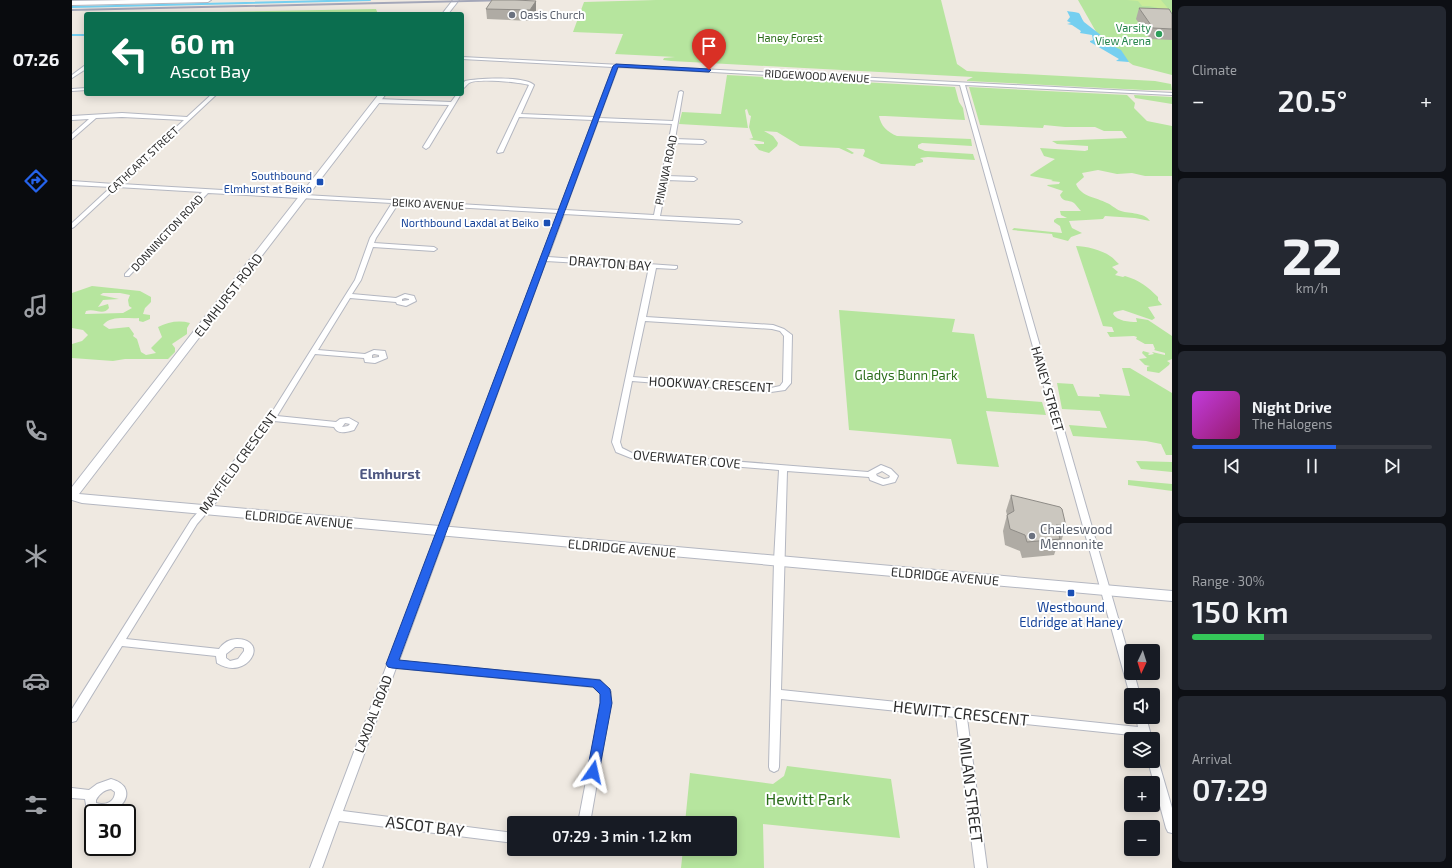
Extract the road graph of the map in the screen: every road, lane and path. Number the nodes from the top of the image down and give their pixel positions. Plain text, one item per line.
1 (208, 0) edge
2 (456, 0) edge
3 (72, 3) edge
4 (447, 12) edge
5 (464, 58) edge
6 (616, 66) junction
7 (84, 68) edge
8 (72, 77) edge
9 (962, 83) junction
10 (464, 85) edge
11 (84, 89) edge
12 (72, 90) edge
13 (681, 92) dead end
14 (1172, 94) edge
15 (213, 96) edge
16 (457, 96) edge
17 (381, 97) edge
18 (452, 104) junction
19 (518, 115) junction
20 (95, 116) junction
21 (72, 118) edge
22 (188, 118) junction
23 (596, 119) junction
24 (676, 123) junction
25 (72, 137) edge
26 (673, 141) junction
27 (703, 142) dead end
28 (426, 147) dead end
29 (500, 152) dead end
30 (665, 178) junction
31 (694, 179) dead end
32 (72, 182) edge
33 (117, 185) junction
34 (207, 190) junction
35 (305, 196) junction
36 (396, 202) junction
37 (562, 212) junction
38 (657, 217) junction
39 (739, 222) dead end
40 (72, 226) edge
41 (370, 245) junction
42 (434, 249) dead end
43 (544, 259) junction
44 (653, 266) junction
45 (676, 267) dead end
46 (127, 275) dead end
47 (348, 296) junction
48 (398, 300) dead end
49 (643, 319) junction
50 (313, 352) junction
51 (367, 356) dead end
52 (630, 379) junction
53 (272, 418) junction
54 (337, 425) dead end
55 (784, 467) junction
56 (872, 475) dead end
57 (72, 496) edge
58 (204, 510) junction
59 (441, 532) junction
60 (779, 561) junction
61 (1105, 590) junction
62 (1172, 596) edge
63 (120, 642) junction
64 (221, 653) dead end
65 (392, 664) junction
66 (1133, 688) edge
67 (777, 694) junction
68 (961, 713) junction
69 (72, 718) edge
70 (1124, 732) edge
71 (774, 767) dead end
72 (1155, 768) edge
73 (72, 793) edge
74 (91, 795) dead end
75 (335, 815) junction
76 (585, 816) edge
77 (1172, 828) edge
78 (507, 837) edge
79 (316, 868) edge
80 (981, 868) edge

1 - 3 street
2 - 4 street
5 - 6 street, RIDGEWOOD AVENUE
6 - 9 street, RIDGEWOOD AVENUE
6 - 23 street, LAXDAL ROAD
7 - 8 street
9 - 14 street, RIDGEWOOD AVENUE
9 - 61 street, HANEY STREET
10 - 19 street
11 - 12 street
13 - 24 street, PINAWA ROAD
15 - 22 street, CATHCART STREET
16 - 18 street
17 - 18 street
17 - 35 street, ELMHURST ROAD
18 - 28 street
19 - 23 street
19 - 29 street
20 - 21 street
20 - 22 street
20 - 25 street
22 - 33 street, CATHCART STREET
23 - 24 street
23 - 37 street, LAXDAL ROAD
24 - 26 street, PINAWA ROAD
26 - 27 street
26 - 30 street, PINAWA ROAD
30 - 31 street
30 - 38 street, PINAWA ROAD
32 - 33 street, BEIKO AVENUE
33 - 34 street, BEIKO AVENUE
33 - 40 street, CATHCART STREET
34 - 35 street, BEIKO AVENUE
34 - 46 street, DONNINGTON ROAD
35 - 36 street, BEIKO AVENUE
35 - 57 street, ELMHURST ROAD
36 - 37 street, BEIKO AVENUE
36 - 41 street, MAYFIELD CRESCENT
37 - 38 street, BEIKO AVENUE
37 - 43 street, LAXDAL ROAD
38 - 39 street, BEIKO AVENUE
41 - 42 street
41 - 47 street, MAYFIELD CRESCENT
43 - 44 street, DRAYTON BAY
43 - 59 street, LAXDAL ROAD
44 - 45 street, DRAYTON BAY
44 - 49 street, OVERWATER COVE
47 - 48 street
47 - 50 street, MAYFIELD CRESCENT
49 - 52 street, OVERWATER COVE
49 - 52 street, HOOKWAY CRESCENT
50 - 51 street
50 - 53 street, MAYFIELD CRESCENT
52 - 55 street, OVERWATER COVE
53 - 54 street
53 - 58 street, MAYFIELD CRESCENT
55 - 56 street, OVERWATER COVE
55 - 60 street
57 - 58 street, ELDRIDGE AVENUE
58 - 59 street, ELDRIDGE AVENUE
58 - 63 street, MAYFIELD CRESCENT
59 - 60 street, ELDRIDGE AVENUE
59 - 65 street, LAXDAL ROAD
60 - 61 street, ELDRIDGE AVENUE
60 - 67 street
61 - 62 street, ELDRIDGE AVENUE
61 - 66 street, HANEY STREET
63 - 64 street
63 - 69 street, MAYFIELD CRESCENT
65 - 75 street, LAXDAL ROAD
65 - 76 street
67 - 68 street, HEWITT CRESCENT
67 - 71 street
68 - 70 street, HEWITT CRESCENT
68 - 80 street, MILAN STREET
72 - 77 street
73 - 74 street
75 - 78 street, ASCOT BAY
75 - 79 street, LAXDAL ROAD

